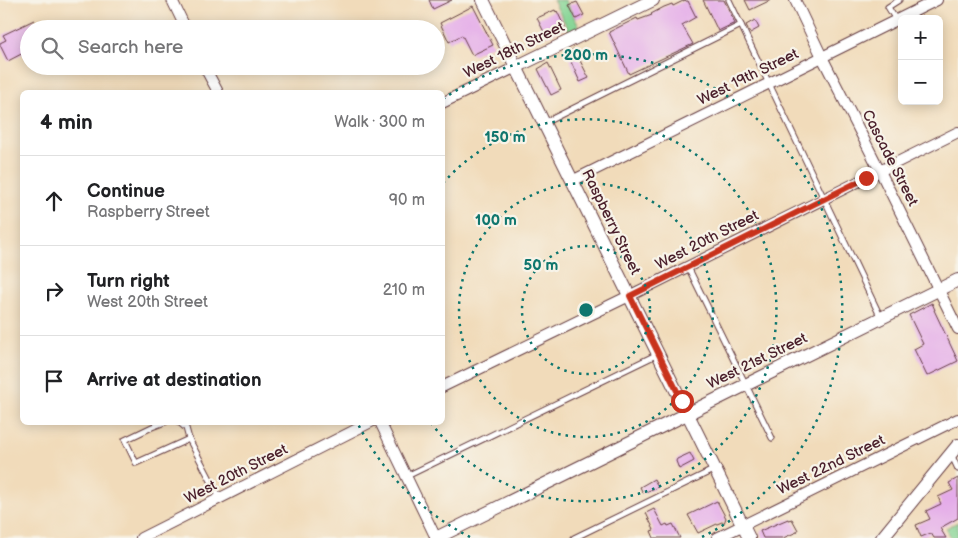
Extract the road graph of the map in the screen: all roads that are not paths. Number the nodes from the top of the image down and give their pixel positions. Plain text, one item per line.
1 (172, 0) edge
2 (483, 0) edge
3 (653, 0) edge
4 (729, 0) edge
5 (795, 0) edge
6 (899, 0) edge
7 (937, 0) edge
8 (924, 3) edge
9 (182, 20) edge
10 (896, 20) junction
11 (741, 26) junction
12 (822, 57) junction
13 (516, 67) junction
14 (209, 75) edge
15 (768, 84) junction
16 (217, 90) edge
17 (445, 102) edge
18 (544, 123) junction
19 (958, 132) edge
20 (880, 171) junction
21 (572, 181) junction
22 (824, 199) junction
23 (688, 267) junction
24 (958, 280) edge
25 (938, 289) junction
26 (630, 296) junction
27 (881, 318) junction
28 (958, 329) edge
29 (658, 354) junction
30 (746, 384) junction
31 (445, 387) edge
32 (688, 413) junction
33 (958, 419) edge
34 (157, 425) edge
35 (182, 425) edge
36 (188, 425) edge
37 (365, 425) edge
38 (382, 425) edge
39 (186, 428) junction
40 (772, 438) dead end
41 (189, 439) junction
42 (955, 449) edge
43 (715, 468) junction
44 (958, 469) edge
45 (407, 476) junction
46 (220, 498) junction
47 (743, 525) junction
48 (141, 538) edge
49 (436, 538) edge
50 (574, 538) edge
51 (717, 538) edge
52 (749, 538) edge
53 (882, 538) edge

1 - 9 street
2 - 13 street, Raspberry Street
3 - 13 street, West 18th Street
4 - 11 lane
5 - 12 street, Cascade Street
6 - 10 lane
7 - 8 street, West 19th Street
8 - 10 street, West 19th Street
10 - 12 street, West 19th Street
11 - 15 lane
11 - 18 lane
12 - 15 street, West 19th Street
12 - 20 street, Cascade Street
13 - 17 street, West 18th Street
13 - 18 street, Raspberry Street
14 - 16 street
15 - 21 street, West 19th Street
15 - 22 lane
18 - 21 street, Raspberry Street
19 - 20 street, West 20th Street
20 - 22 street, West 20th Street
20 - 25 street, Cascade Street
21 - 26 street, Raspberry Street
22 - 23 street, West 20th Street
22 - 27 lane
23 - 26 street, West 20th Street
23 - 30 lane
24 - 25 street, West 21st Street
25 - 27 street, West 21st Street
25 - 28 street, Cascade Street
26 - 29 street, Raspberry Street
26 - 31 street, West 20th Street
27 - 30 street, West 21st Street
29 - 32 street, Raspberry Street
29 - 45 lane
30 - 32 street, West 21st Street
30 - 40 lane
32 - 43 street, Raspberry Street
32 - 49 street, West 21st Street
33 - 47 street, West 22nd Street
34 - 41 lane
35 - 39 lane
36 - 39 lane
37 - 46 street, West 20th Street
38 - 45 street
39 - 41 lane
41 - 46 lane
42 - 44 lane
42 - 53 street
43 - 47 street, Raspberry Street
43 - 50 lane
45 - 49 street
46 - 48 street, West 20th Street
47 - 51 street, West 22nd Street
47 - 52 street, Raspberry Street

